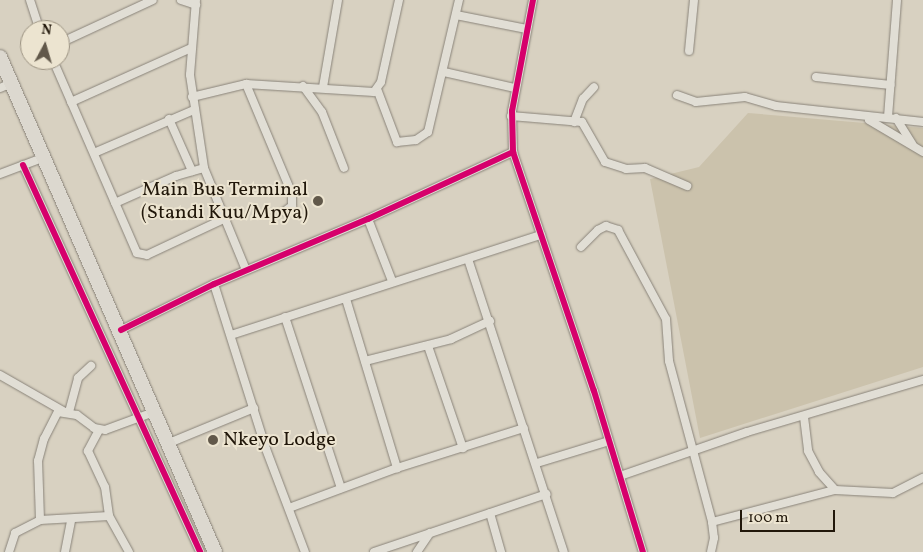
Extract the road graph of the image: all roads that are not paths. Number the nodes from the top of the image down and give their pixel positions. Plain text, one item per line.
1 (30, 0) edge
2 (152, 0) edge
3 (181, 0) edge
4 (338, 0) edge
5 (400, 0) edge
6 (459, 0) edge
7 (533, 0) edge
8 (694, 0) edge
9 (897, 0) edge
10 (196, 3) edge
11 (456, 15) junction
12 (37, 20) edge
13 (527, 29) junction
14 (70, 38) edge
15 (191, 48) junction
16 (689, 51) dead end
17 (0, 56) edge
18 (57, 70) edge
19 (444, 72) junction
20 (816, 78) dead end
21 (246, 84) junction
22 (890, 85) junction
23 (6, 86) edge
24 (303, 86) junction
25 (323, 87) junction
26 (594, 87) dead end
27 (515, 88) junction
28 (377, 89) junction
29 (677, 94) dead end
30 (192, 97) junction
31 (71, 102) junction
32 (194, 110) junction
33 (511, 116) junction
34 (892, 118) junction
35 (169, 119) junction
36 (870, 120) dead end
37 (574, 122) junction
38 (923, 122) edge
39 (914, 146) junction
40 (513, 152) junction
41 (923, 152) edge
42 (94, 153) junction
43 (45, 156) junction
44 (23, 165) junction
45 (204, 168) junction
46 (344, 168) dead end
47 (192, 172) junction
48 (0, 174) edge
49 (687, 186) dead end
50 (115, 203) junction
51 (285, 212) dead end
52 (224, 218) junction
53 (368, 219) junction
54 (541, 235) junction
55 (581, 247) dead end
56 (468, 259) junction
57 (246, 270) junction
58 (392, 281) junction
59 (214, 284) junction
60 (346, 299) junction
61 (285, 317) junction
62 (490, 321) junction
63 (121, 330) junction
64 (231, 335) junction
65 (428, 346) junction
66 (365, 361) junction
67 (91, 366) dead end
68 (0, 375) edge
69 (923, 380) edge
70 (254, 408) junction
71 (66, 411) junction
72 (157, 411) junction
73 (804, 417) junction
74 (137, 418) junction
75 (524, 428) junction
76 (99, 430) junction
77 (609, 441) junction
78 (169, 443) junction
79 (464, 448) junction
80 (691, 453) junction
81 (537, 464) junction
82 (397, 468) junction
83 (620, 476) junction
84 (923, 478) edge
85 (341, 488) junction
86 (835, 490) junction
87 (546, 494) junction
88 (289, 508) junction
89 (490, 513) junction
90 (109, 516) junction
91 (40, 520) junction
92 (71, 521) junction
93 (712, 522) junction
94 (430, 533) junction
95 (9, 552) edge
96 (65, 552) edge
97 (129, 552) edge
98 (200, 552) edge
99 (216, 552) edge
100 (305, 552) edge
101 (374, 552) edge
102 (417, 552) edge
103 (501, 552) edge
104 (564, 552) edge
105 (643, 552) edge
106 (711, 552) edge

1 - 12 street
2 - 14 street
3 - 10 street
4 - 25 street
5 - 28 street
6 - 11 street
7 - 13 street
8 - 16 street
9 - 22 street
10 - 15 street
11 - 13 street
11 - 19 street
13 - 27 street
15 - 30 street
15 - 31 street
17 - 23 highway
18 - 31 street
19 - 27 street
19 - 28 street
20 - 22 street
21 - 24 street
21 - 30 street
21 - 51 street
22 - 34 street
23 - 43 highway
24 - 25 street
24 - 46 street
25 - 28 street
26 - 37 street
27 - 33 street
29 - 34 street
30 - 32 street
31 - 42 street
32 - 35 street
32 - 45 street
33 - 37 street
33 - 40 street
34 - 38 street
34 - 39 street
35 - 42 street
35 - 47 street
36 - 39 street
37 - 49 street
39 - 41 street
40 - 53 street
40 - 54 street
42 - 50 street
43 - 44 street
43 - 63 highway
44 - 48 street
44 - 74 street
45 - 47 street
45 - 52 street
47 - 50 street
50 - 52 street
52 - 57 street
53 - 57 street
53 - 58 street
54 - 56 street
54 - 77 street
55 - 80 street
56 - 58 street
56 - 62 street
57 - 59 street
58 - 60 street
59 - 63 street
59 - 64 street
60 - 61 street
60 - 66 street
61 - 64 street
61 - 85 street
62 - 65 street
62 - 75 street
63 - 72 highway
64 - 70 street
65 - 66 street
65 - 79 street
66 - 82 street
67 - 71 street
68 - 71 street
69 - 73 street
70 - 78 street
70 - 88 street
71 - 76 street
71 - 91 street
72 - 74 street
72 - 78 highway
73 - 80 street
73 - 86 street
74 - 76 street
74 - 98 street
75 - 79 street
75 - 81 street
76 - 90 street
77 - 81 street
77 - 83 street
78 - 99 highway
79 - 82 street
80 - 83 street
80 - 93 street
81 - 87 street
82 - 85 street
83 - 105 street
84 - 86 street
85 - 88 street
86 - 93 street
87 - 89 street
87 - 104 street
88 - 100 street
89 - 94 street
89 - 103 street
90 - 92 street
90 - 97 street
91 - 92 street
91 - 95 street
92 - 96 street
93 - 106 street
94 - 101 street
94 - 102 street

